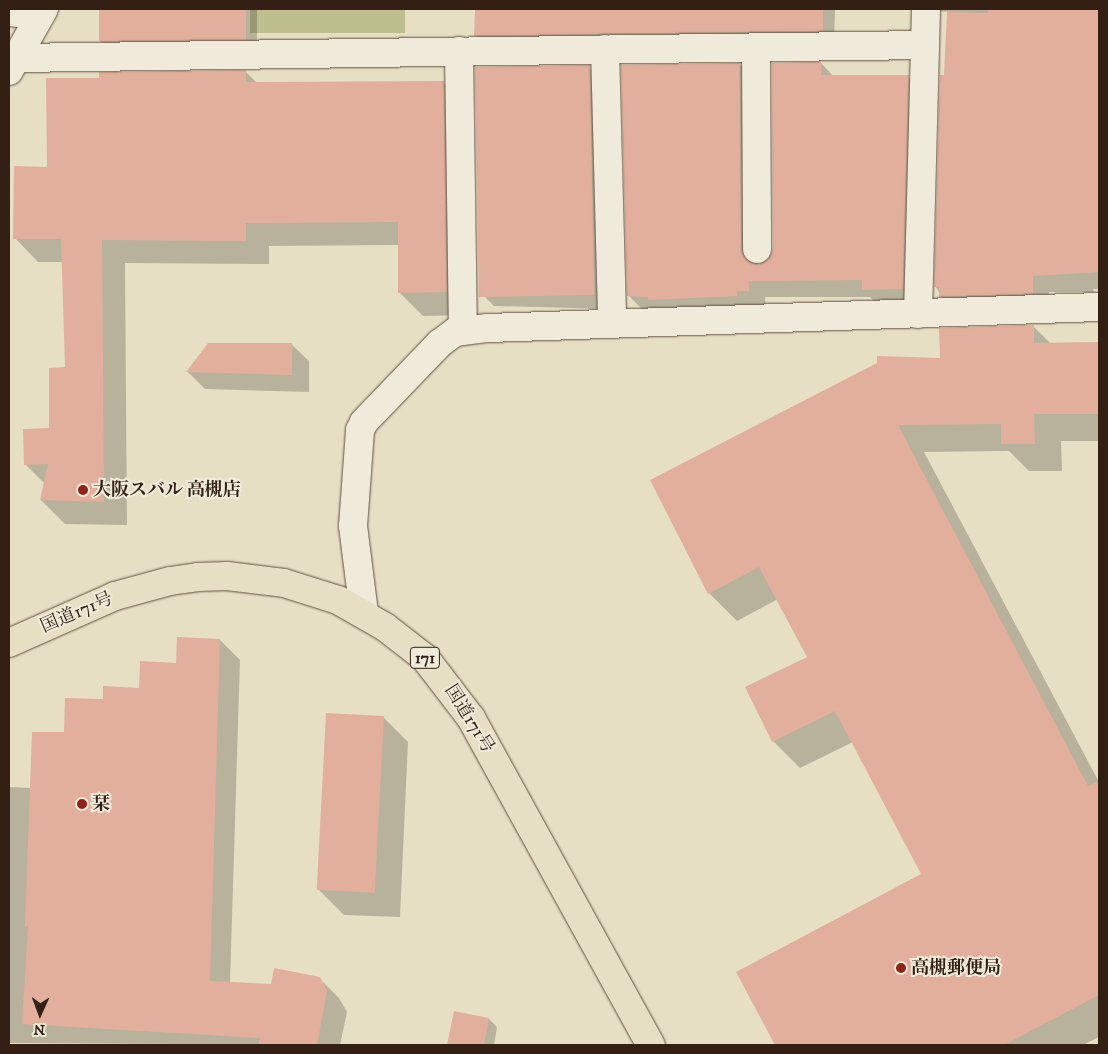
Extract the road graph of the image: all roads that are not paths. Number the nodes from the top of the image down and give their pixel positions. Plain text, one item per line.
1 (925, 9) edge
2 (9, 12) edge
3 (42, 12) edge
4 (924, 45) junction
5 (756, 47) junction
6 (605, 49) junction
7 (459, 51) junction
8 (12, 65) edge
9 (758, 250) dead end
10 (1099, 307) edge
11 (918, 314) junction
12 (612, 324) junction
13 (463, 330) junction
14 (364, 613) junction
15 (9, 642) edge
16 (651, 1045) edge

1 - 4 street
2 - 3 street
3 - 8 street
4 - 5 street
4 - 11 street
5 - 6 street
5 - 9 street
6 - 7 street
6 - 12 street
7 - 8 street
7 - 13 street
10 - 11 street
11 - 12 street
12 - 13 street
13 - 14 street
14 - 15 highway, 国道171号 / 171
14 - 16 highway, 国道171号 / 171

